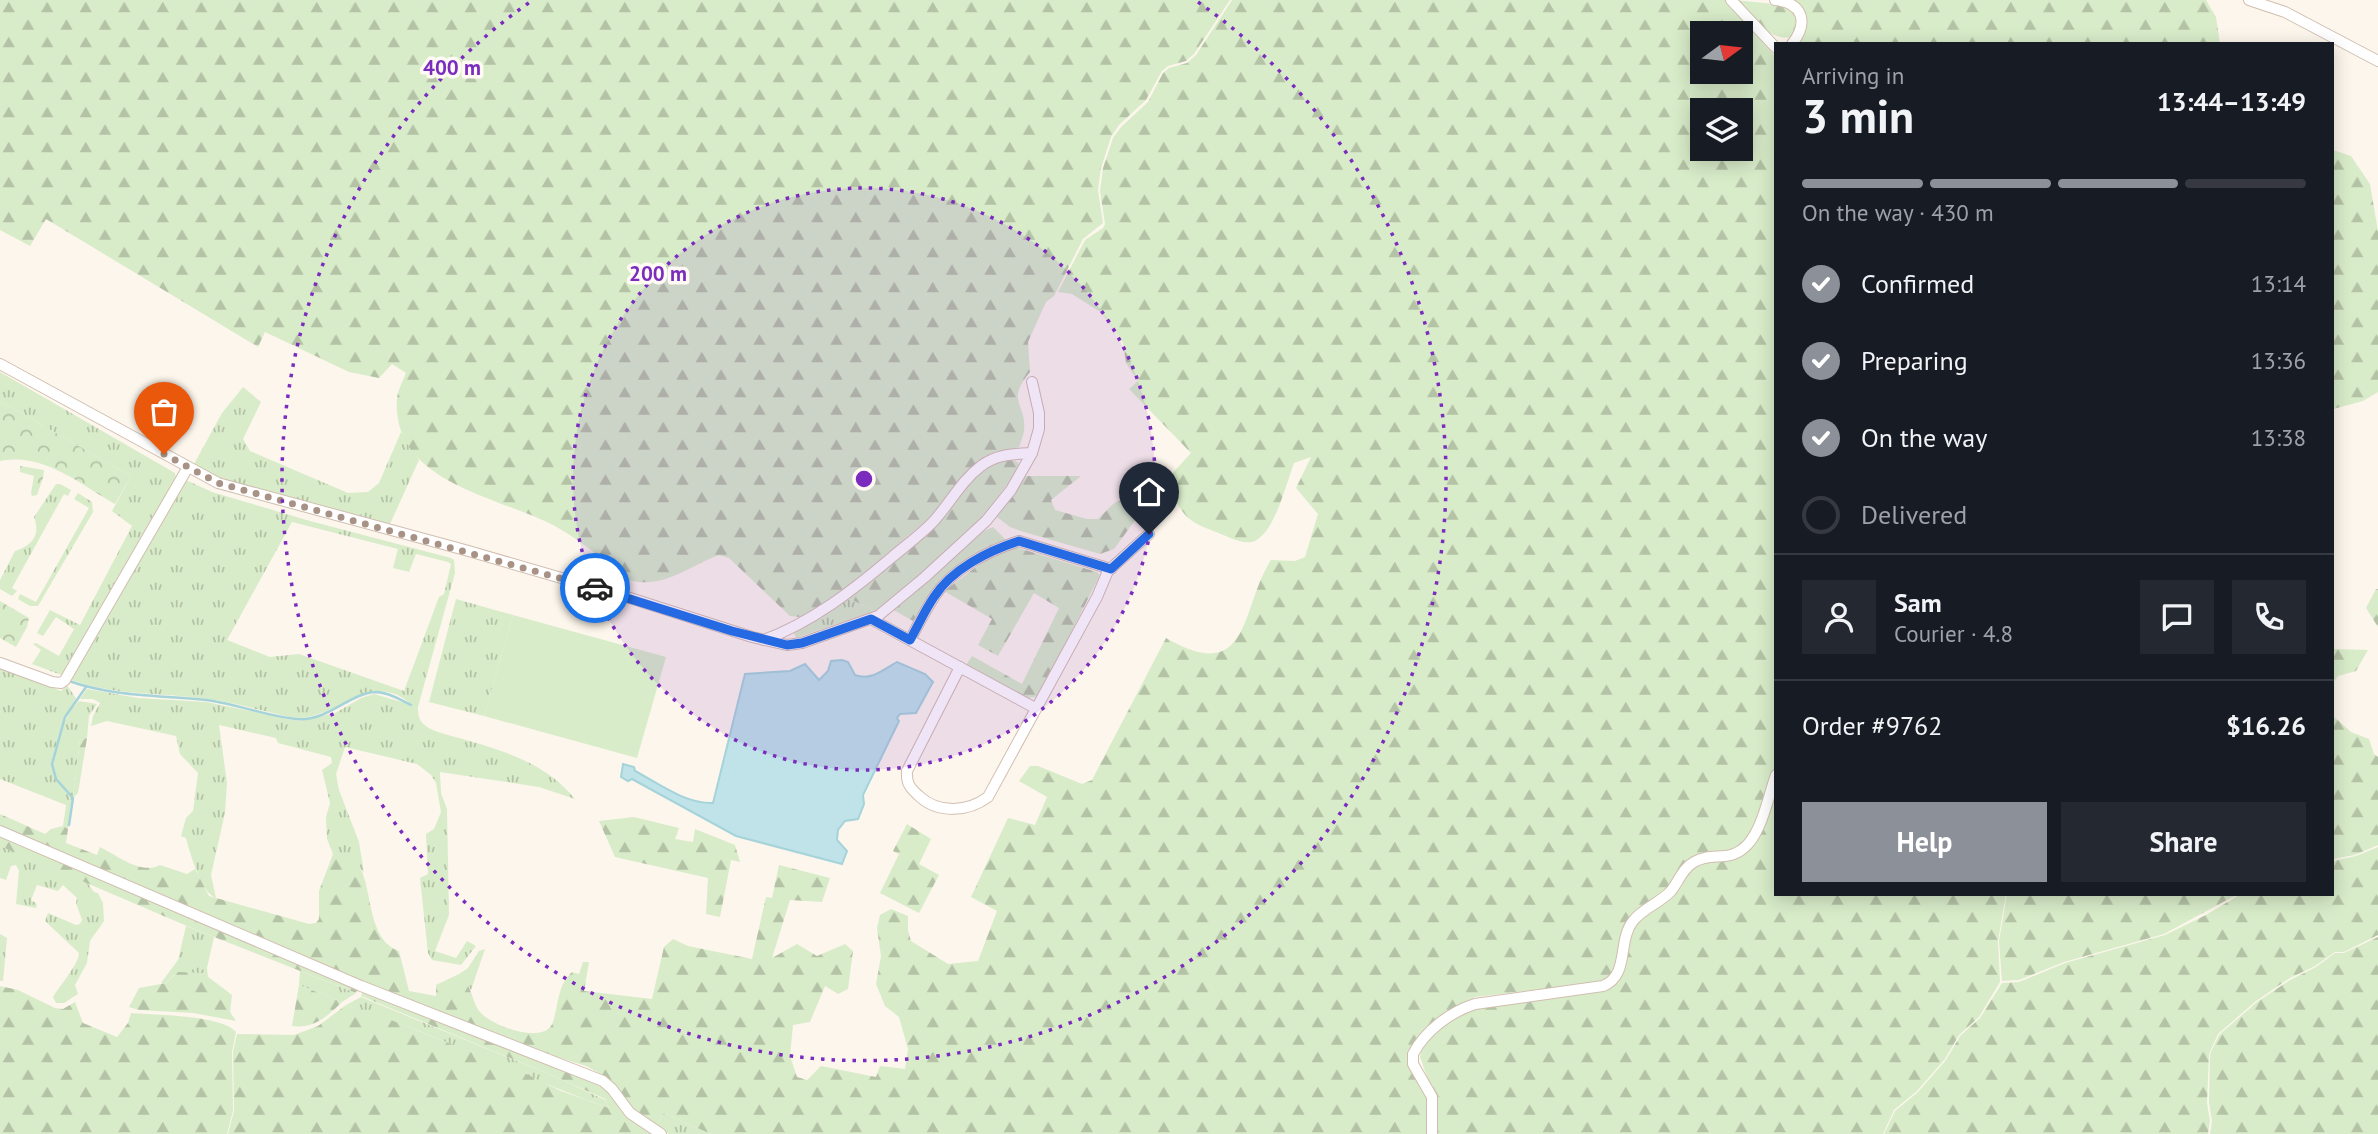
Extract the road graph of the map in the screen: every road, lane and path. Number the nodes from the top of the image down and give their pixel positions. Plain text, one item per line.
1 (1731, 0) edge
2 (1775, 0) edge
3 (2249, 0) edge
4 (1792, 42) edge
5 (1774, 46) edge
6 (2378, 61) edge
7 (0, 364) edge
8 (1032, 382) dead end
9 (1032, 453) junction
10 (188, 467) junction
11 (1149, 534) dead end
12 (1111, 569) junction
13 (871, 619) junction
14 (763, 640) junction
15 (910, 640) junction
16 (0, 663) edge
17 (960, 667) junction
18 (1035, 708) junction
19 (1774, 781) edge
20 (0, 831) edge
21 (660, 1134) edge
22 (1432, 1134) edge

1 - 5 street
2 - 4 street
3 - 6 street
7 - 10 street
8 - 9 street
9 - 13 street
9 - 14 street
10 - 14 street
10 - 16 street
11 - 12 street
12 - 15 street
12 - 18 street
13 - 14 street
13 - 15 street
15 - 17 street
17 - 18 street
17 - 18 street
19 - 22 street
20 - 21 street

